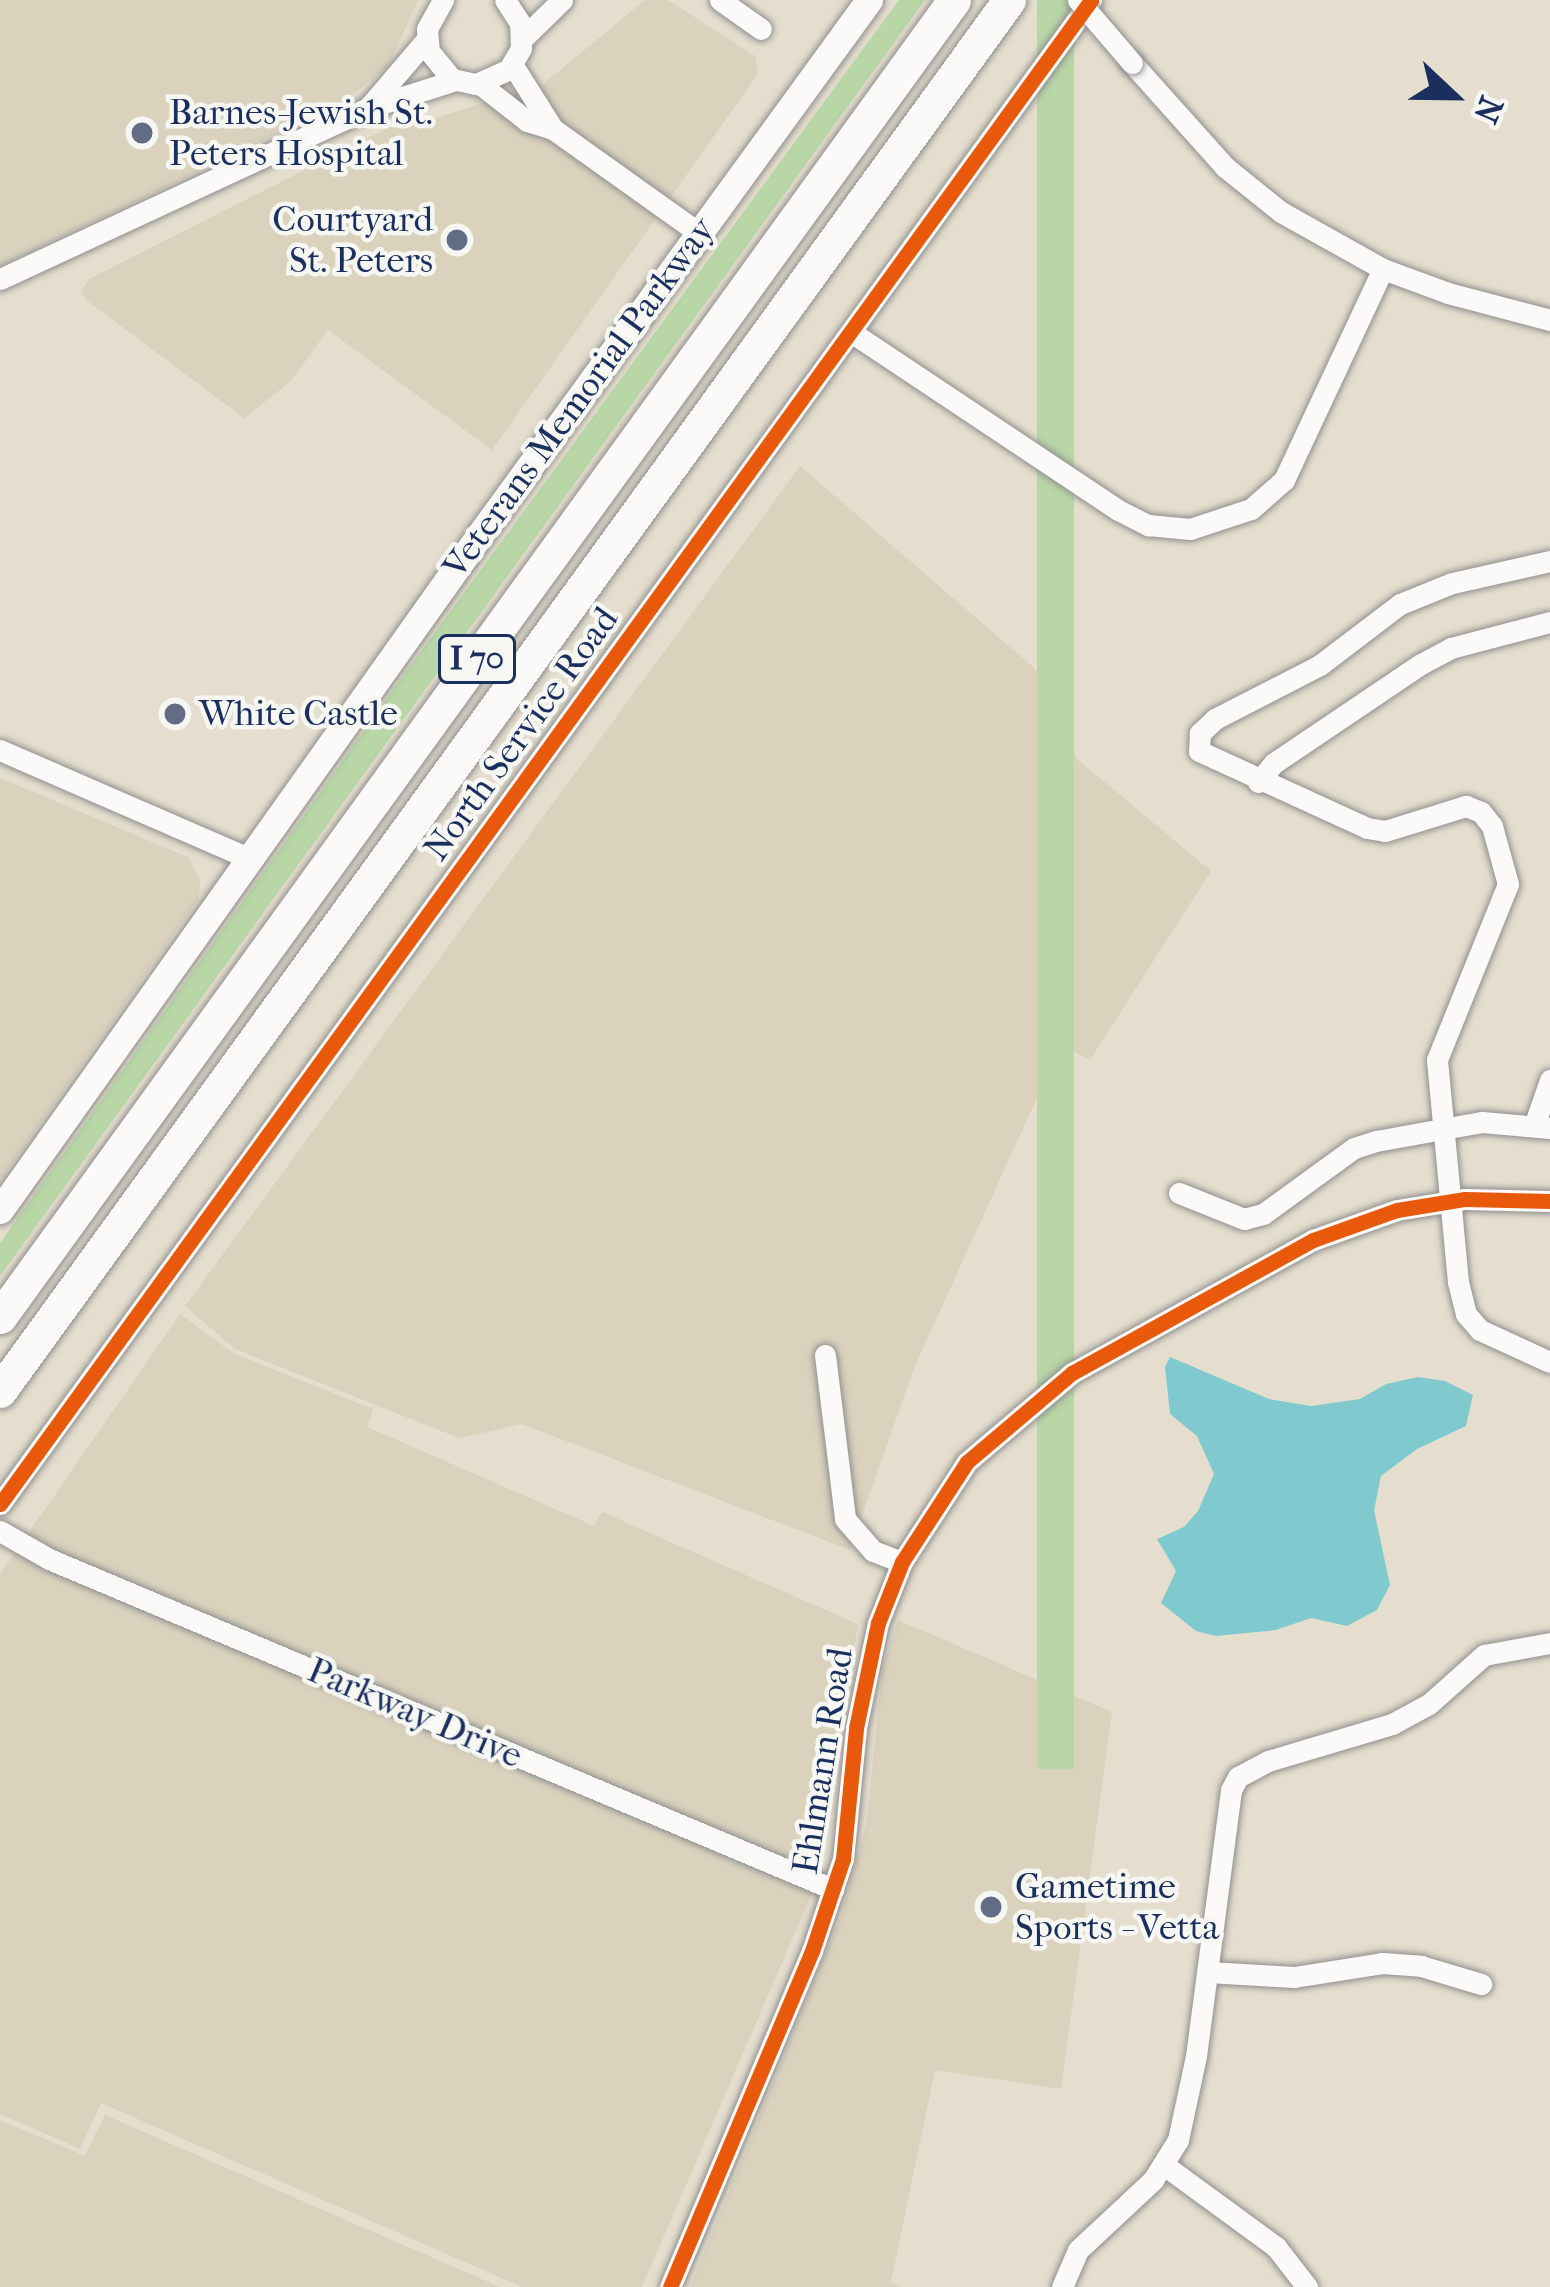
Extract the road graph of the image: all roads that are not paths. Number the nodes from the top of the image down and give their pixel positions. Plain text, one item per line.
1 (505, 0) edge
2 (562, 0) edge
3 (720, 0) edge
4 (869, 0) edge
5 (954, 0) edge
6 (1009, 0) edge
7 (1078, 0) edge
8 (1091, 0) edge
9 (431, 14) edge
10 (761, 29) dead end
11 (522, 39) junction
12 (512, 64) junction
13 (456, 80) junction
14 (480, 84) junction
15 (368, 108) junction
16 (553, 129) junction
17 (699, 232) junction
18 (1383, 269) junction
19 (0, 279) edge
20 (1550, 320) edge
21 (851, 332) junction
22 (1550, 561) edge
23 (1550, 622) edge
24 (0, 750) edge
25 (1258, 782) junction
26 (248, 859) junction
27 (1550, 1080) edge
28 (1445, 1126) junction
29 (1542, 1127) edge
30 (1179, 1193) dead end
31 (2, 1201) edge
32 (1450, 1201) junction
33 (1550, 1201) edge
34 (0, 1317) edge
35 (826, 1355) dead end
36 (1550, 1362) edge
37 (0, 1391) edge
38 (0, 1504) edge
39 (0, 1531) edge
40 (902, 1562) junction
41 (1550, 1642) edge
42 (833, 1889) junction
43 (1208, 1972) junction
44 (1481, 1984) dead end
45 (1164, 2165) junction
46 (670, 2287) edge
47 (1062, 2287) edge
48 (1307, 2287) edge

1 - 11 street
2 - 11 street
3 - 10 street
4 - 17 main road, Veterans Memorial Parkway
5 - 34 highway, I 70
6 - 37 highway, I 70
7 - 18 street, bridge
8 - 21 street, North Service Road
9 - 13 street
9 - 15 street
11 - 12 street
12 - 14 street
12 - 16 street
13 - 14 street
13 - 15 street
14 - 16 street
15 - 19 street
16 - 17 street
17 - 26 main road, Veterans Memorial Parkway
18 - 20 street
18 - 21 street
21 - 38 street, North Service Road
22 - 25 street
23 - 25 street
24 - 26 street
25 - 28 street
26 - 31 main road, Veterans Memorial Parkway
27 - 29 street
28 - 29 street
28 - 30 street
28 - 32 street
32 - 33 street, Ehlmann Road
32 - 36 street
32 - 40 street, Ehlmann Road
35 - 40 street
39 - 42 street, Parkway Drive
40 - 42 street, Ehlmann Road
41 - 43 street
42 - 46 street, Ehlmann Road
43 - 44 street
43 - 45 street
45 - 47 street
45 - 48 street

